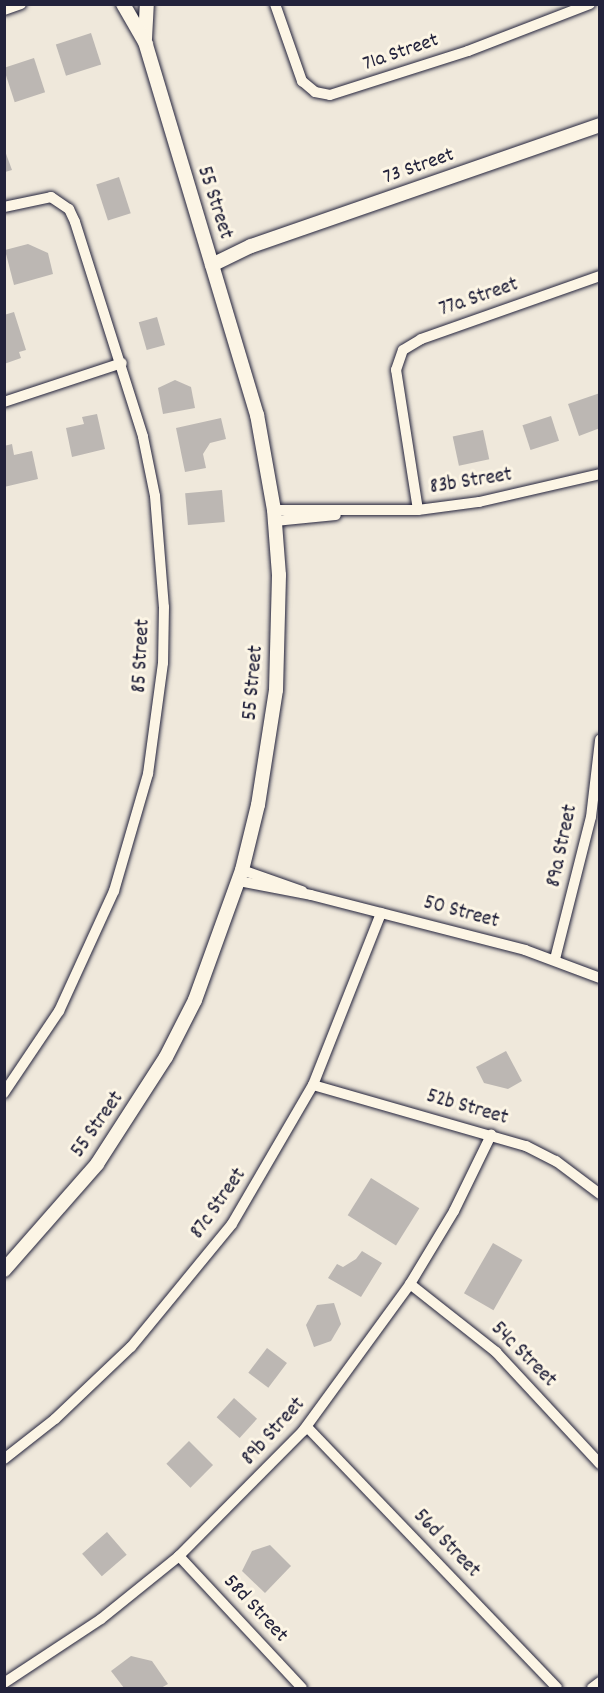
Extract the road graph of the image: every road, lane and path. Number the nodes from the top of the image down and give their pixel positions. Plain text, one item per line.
1 (21, 4) edge
2 (123, 4) edge
3 (147, 4) edge
4 (275, 4) edge
5 (590, 4) edge
6 (4, 9) edge
7 (146, 44) junction
8 (600, 125) edge
9 (4, 207) edge
10 (211, 260) junction
11 (600, 276) edge
12 (122, 363) junction
13 (4, 402) edge
14 (599, 478) edge
15 (418, 510) junction
16 (274, 516) junction
17 (600, 740) edge
18 (595, 817) edge
19 (241, 876) junction
20 (381, 913) junction
21 (555, 959) junction
22 (600, 978) edge
23 (313, 1085) junction
24 (4, 1093) edge
25 (490, 1135) junction
26 (600, 1194) edge
27 (4, 1270) edge
28 (410, 1284) junction
29 (307, 1427) junction
30 (4, 1459) edge
31 (600, 1464) edge
32 (178, 1556) junction
33 (600, 1682) edge
34 (4, 1683) edge
35 (302, 1689) edge
36 (557, 1689) edge
37 (592, 1689) edge

1 - 6 street
2 - 7 street, 55 Street
3 - 7 street, 55 Street
4 - 5 street, 71a Street
7 - 10 street, 55 Street
8 - 10 street, 73 Street
9 - 12 street, 85 Street
10 - 16 street, 55 Street
11 - 15 street, 77a Street
12 - 13 street
12 - 24 street, 85 Street
14 - 15 street, 83b Street
15 - 16 street, 83b Street
16 - 19 street, 55 Street
17 - 18 street, 89a Street
18 - 21 street, 89a Street
19 - 20 street, 50 Street
19 - 27 street, 55 Street
20 - 21 street, 50 Street
20 - 23 street, 87c Street
21 - 22 street, 50 Street
23 - 25 street, 52b Street
23 - 30 street, 87c Street
25 - 26 street, 52b Street
25 - 28 street, 89b Street
28 - 29 street, 89b Street
28 - 31 street, 54c Street
29 - 32 street, 89b Street
29 - 36 street, 56d Street
32 - 34 street, 89b Street
32 - 35 street, 58d Street
33 - 37 street

